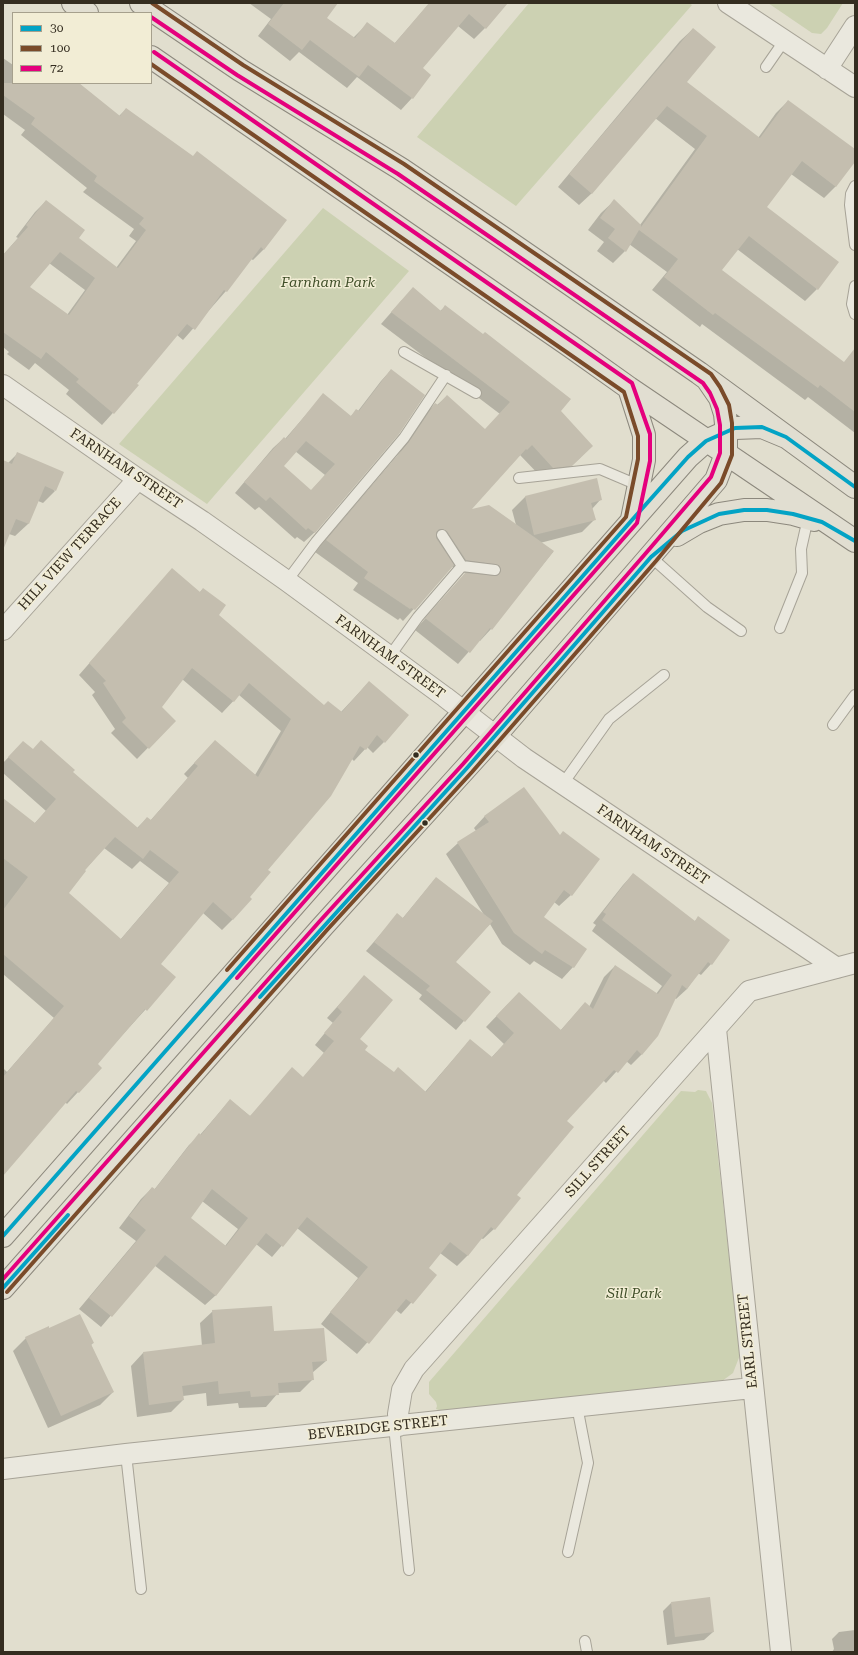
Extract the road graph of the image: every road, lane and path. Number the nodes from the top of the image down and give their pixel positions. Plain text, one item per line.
1 (73, 3) edge
2 (141, 3) edge
3 (728, 3) edge
4 (86, 12) edge
5 (855, 26) edge
6 (784, 41) junction
7 (152, 58) edge
8 (766, 67) dead end
9 (827, 69) junction
10 (855, 87) edge
11 (855, 186) edge
12 (855, 245) edge
13 (855, 286) edge
14 (855, 314) edge
15 (404, 352) dead end
16 (446, 376) junction
17 (707, 379) junction
18 (3, 385) edge
19 (629, 388) junction
20 (476, 393) dead end
21 (726, 431) junction
22 (786, 437) junction
23 (706, 441) junction
24 (726, 454) junction
25 (138, 478) junction
26 (519, 478) dead end
27 (640, 486) junction
28 (855, 487) edge
29 (808, 518) junction
30 (632, 520) junction
31 (442, 535) dead end
32 (847, 536) edge
33 (651, 557) junction
34 (462, 566) junction
35 (495, 570) dead end
36 (287, 581) junction
37 (780, 628) dead end
38 (3, 630) edge
39 (741, 631) dead end
40 (389, 657) junction
41 (664, 675) dead end
42 (855, 694) edge
43 (464, 712) junction
44 (834, 725) dead end
45 (495, 736) junction
46 (562, 785) junction
47 (846, 965) edge
48 (716, 1029) junction
49 (3, 1236) edge
50 (3, 1288) edge
51 (752, 1388) junction
52 (577, 1406) junction
53 (397, 1426) junction
54 (126, 1454) junction
55 (3, 1469) edge
56 (568, 1552) dead end
57 (409, 1570) dead end
58 (141, 1589) dead end
59 (585, 1641) dead end
60 (587, 1652) edge
61 (781, 1652) edge

1 - 4 main road
2 - 17 main road
3 - 6 street
5 - 9 street
6 - 8 lane
6 - 9 street
7 - 19 main road
9 - 10 street
11 - 12 lane
13 - 14 lane
15 - 16 lane
16 - 20 lane
16 - 36 lane
17 - 21 main road
17 - 22 main road
18 - 25 street, FARNHAM STREET
19 - 23 main road
19 - 27 main road
21 - 22 main road
21 - 23 main road
21 - 24 main road
22 - 28 main road
23 - 24 main road
23 - 30 main road
24 - 32 main road
24 - 33 main road
25 - 36 street, FARNHAM STREET
25 - 38 street, HILL VIEW TERRACE
26 - 27 lane
27 - 30 main road
29 - 32 main road
29 - 33 main road
29 - 37 lane
30 - 43 main road
31 - 34 lane
33 - 39 lane
33 - 45 main road
34 - 35 lane
34 - 40 lane
36 - 40 street, FARNHAM STREET
40 - 43 street, FARNHAM STREET
41 - 46 lane
42 - 44 lane
43 - 45 street, FARNHAM STREET
43 - 49 main road
45 - 46 street, FARNHAM STREET
45 - 50 main road
46 - 47 street, FARNHAM STREET
47 - 48 street, SILL STREET
48 - 51 street, EARL STREET
48 - 53 street, SILL STREET
51 - 52 street, BEVERIDGE STREET
51 - 61 street, EARL STREET
52 - 53 street, BEVERIDGE STREET
52 - 56 lane
53 - 54 street, BEVERIDGE STREET
53 - 57 lane
54 - 55 street, BEVERIDGE STREET
54 - 58 lane
59 - 60 lane

